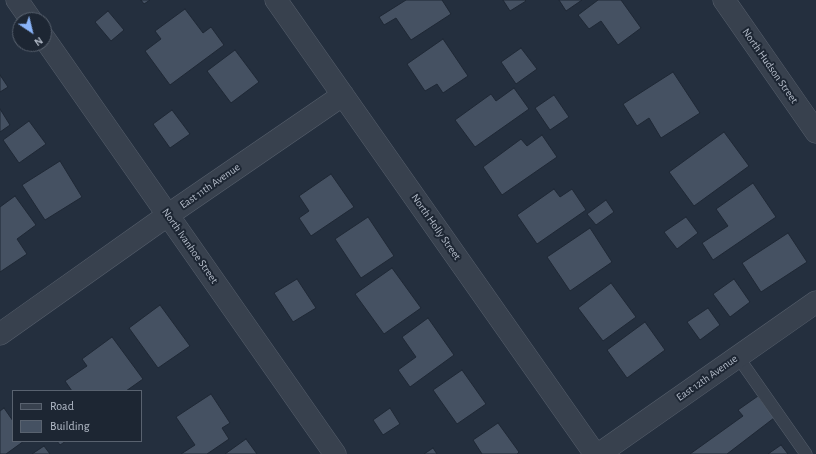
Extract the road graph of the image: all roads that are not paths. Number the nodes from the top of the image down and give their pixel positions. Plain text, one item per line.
1 (18, 0) edge
2 (276, 0) edge
3 (724, 0) edge
4 (26, 12) edge
5 (52, 49) edge
6 (343, 95) junction
7 (816, 132) edge
8 (168, 215) junction
9 (816, 302) edge
10 (0, 334) edge
11 (738, 357) junction
12 (335, 454) edge
13 (595, 454) edge
14 (598, 454) edge
15 (806, 454) edge

1 - 4 street
2 - 6 street, North Holly Street
3 - 7 street, North Hudson Street
5 - 8 street, North Ivanhoe Street
6 - 8 street, East 11th Avenue
6 - 13 street, North Holly Street
8 - 10 street, East 11th Avenue
8 - 12 street, North Ivanhoe Street
9 - 11 street, East 12th Avenue
11 - 14 street, East 12th Avenue
11 - 15 lane

